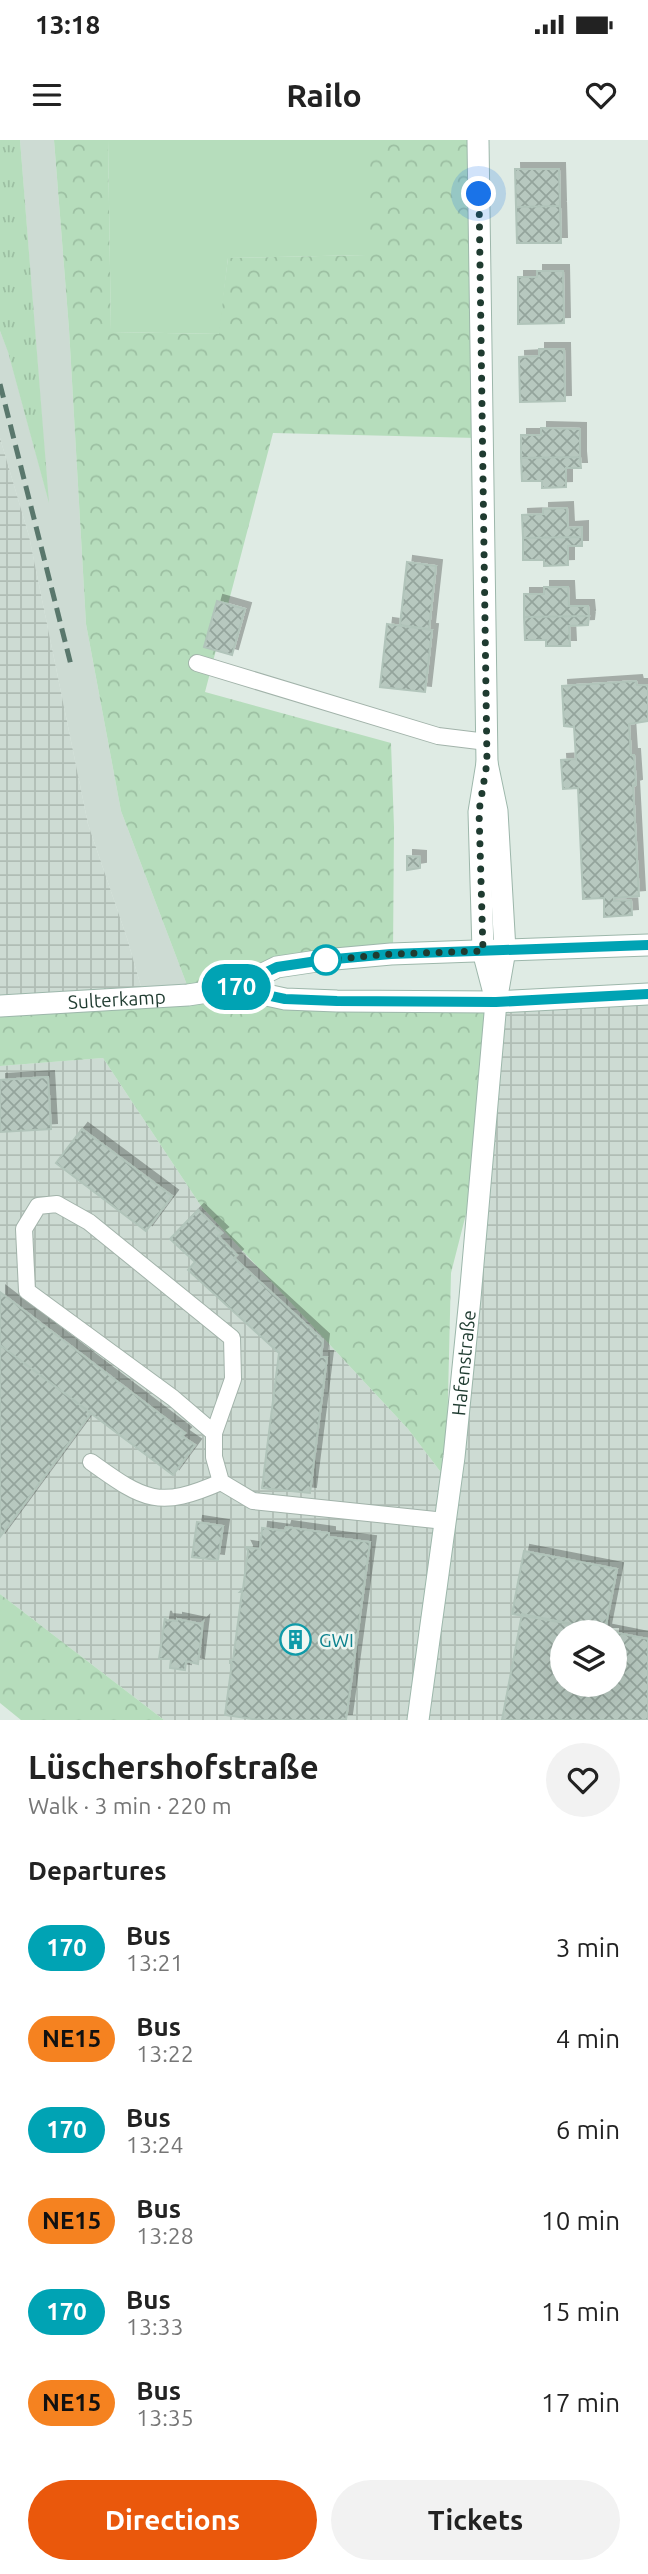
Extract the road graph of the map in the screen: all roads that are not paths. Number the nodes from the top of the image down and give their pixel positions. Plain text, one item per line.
1 (478, 140) edge
2 (197, 663) dead end
3 (487, 753) junction
4 (648, 944) edge
5 (505, 950) junction
6 (483, 951) junction
7 (233, 988) junction
8 (648, 994) edge
9 (496, 1002) junction
10 (0, 1006) edge
11 (214, 1433) junction
12 (91, 1462) dead end
13 (221, 1482) junction
14 (445, 1521) junction
15 (418, 1720) edge

1 - 3 street, Hafenstraße
2 - 3 lane
3 - 5 street, Hafenstraße
3 - 6 street, Hafenstraße
4 - 5 street, Sulterkamp
5 - 6 street, Sulterkamp
5 - 9 street, Hafenstraße
6 - 7 street, Sulterkamp
6 - 9 street, Hafenstraße
7 - 9 street, Sulterkamp
7 - 10 street, Sulterkamp
8 - 9 street, Sulterkamp
9 - 14 street, Hafenstraße
11 - 11 lane
11 - 13 lane
12 - 13 lane
13 - 14 lane
14 - 15 street, Hafenstraße

